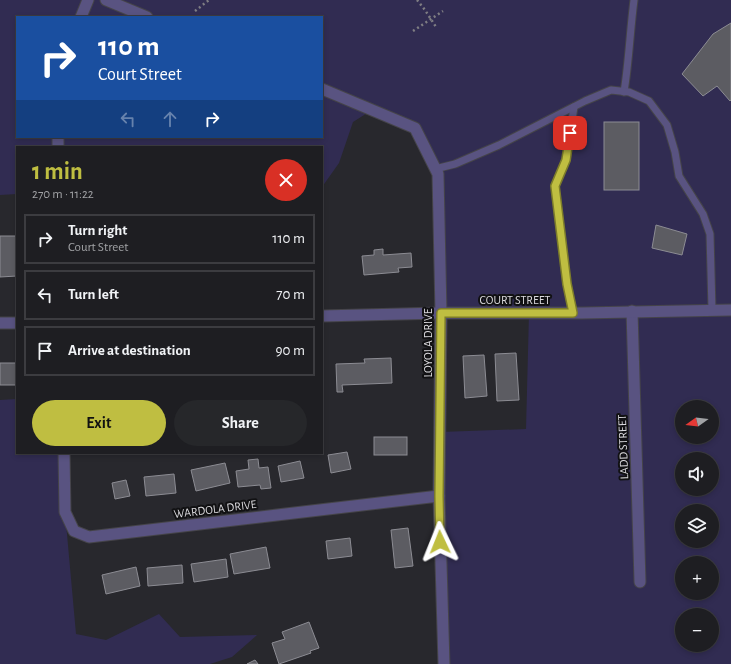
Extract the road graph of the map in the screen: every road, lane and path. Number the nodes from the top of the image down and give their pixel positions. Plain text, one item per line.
1 (88, 0) edge
2 (106, 0) edge
3 (209, 0) edge
4 (417, 0) edge
5 (634, 0) edge
6 (195, 11) dead end
7 (443, 11) dead end
8 (81, 16) edge
9 (145, 16) edge
10 (431, 19) junction
11 (436, 27) dead end
12 (413, 31) dead end
13 (323, 89) edge
14 (624, 92) junction
15 (574, 107) junction
16 (436, 169) junction
17 (712, 310) junction
18 (731, 310) edge
19 (632, 311) junction
20 (441, 313) junction
21 (573, 313) junction
22 (323, 316) edge
23 (0, 323) edge
24 (16, 323) edge
25 (64, 454) edge
26 (439, 496) junction
27 (640, 582) dead end
28 (444, 664) edge

1 - 8 street
2 - 9 street
3 - 6 path
4 - 10 path
5 - 14 lane
7 - 10 path
10 - 11 path
10 - 12 path
13 - 16 street, LOYOLA DRIVE
14 - 15 lane
14 - 17 lane
15 - 16 lane
15 - 21 lane
16 - 20 street, LOYOLA DRIVE
17 - 18 street, COURT STREET
17 - 19 street, COURT STREET
19 - 21 street, COURT STREET
19 - 27 street, LADD STREET
20 - 21 street, COURT STREET
20 - 22 street, COURT STREET
20 - 26 street, LOYOLA DRIVE
23 - 24 street
25 - 26 street, WARDOLA DRIVE
26 - 28 street, LOYOLA DRIVE

